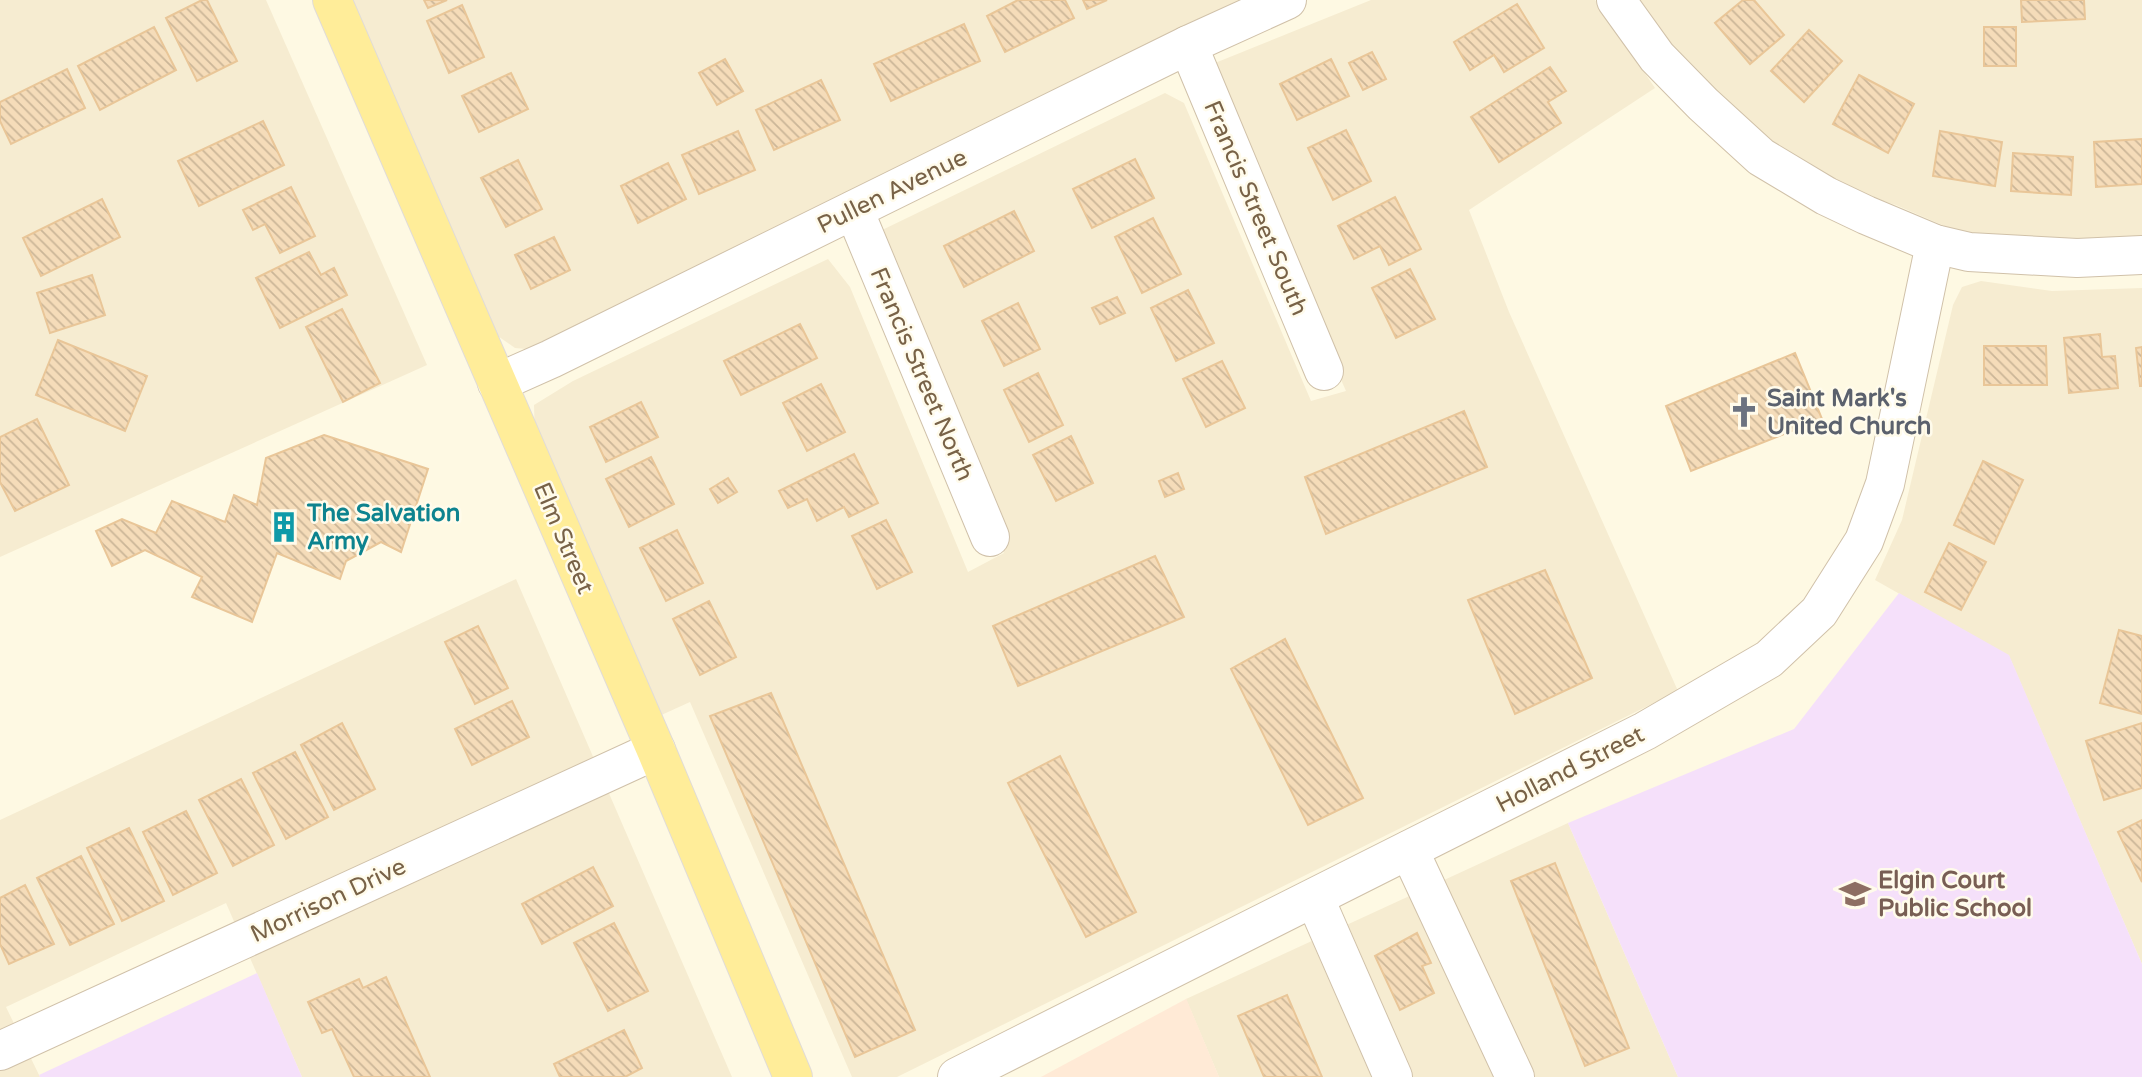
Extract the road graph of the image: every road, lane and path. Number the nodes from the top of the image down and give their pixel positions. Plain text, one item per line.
1 (332, 0) edge
2 (1287, 0) edge
3 (1616, 0) edge
4 (1188, 45) junction
5 (854, 210) junction
6 (1934, 244) junction
7 (2142, 256) edge
8 (1324, 371) dead end
9 (497, 383) junction
10 (990, 537) dead end
11 (656, 750) junction
12 (1409, 850) junction
13 (1315, 899) junction
14 (0, 1051) edge
15 (793, 1077) edge
16 (957, 1077) edge
17 (1393, 1077) edge
18 (1514, 1077) edge

1 - 9 main road, Elm Street
2 - 4 street, Pullen Avenue
3 - 6 street
4 - 5 street, Pullen Avenue
4 - 8 street, Francis Street South
5 - 9 street, Pullen Avenue
5 - 10 street, Francis Street North
6 - 7 street
6 - 12 street, Holland Street
9 - 11 main road, Elm Street
11 - 14 street, Morrison Drive
11 - 15 main road, Elm Street
12 - 13 street, Holland Street
12 - 18 street
13 - 16 street, Holland Street
13 - 17 street

